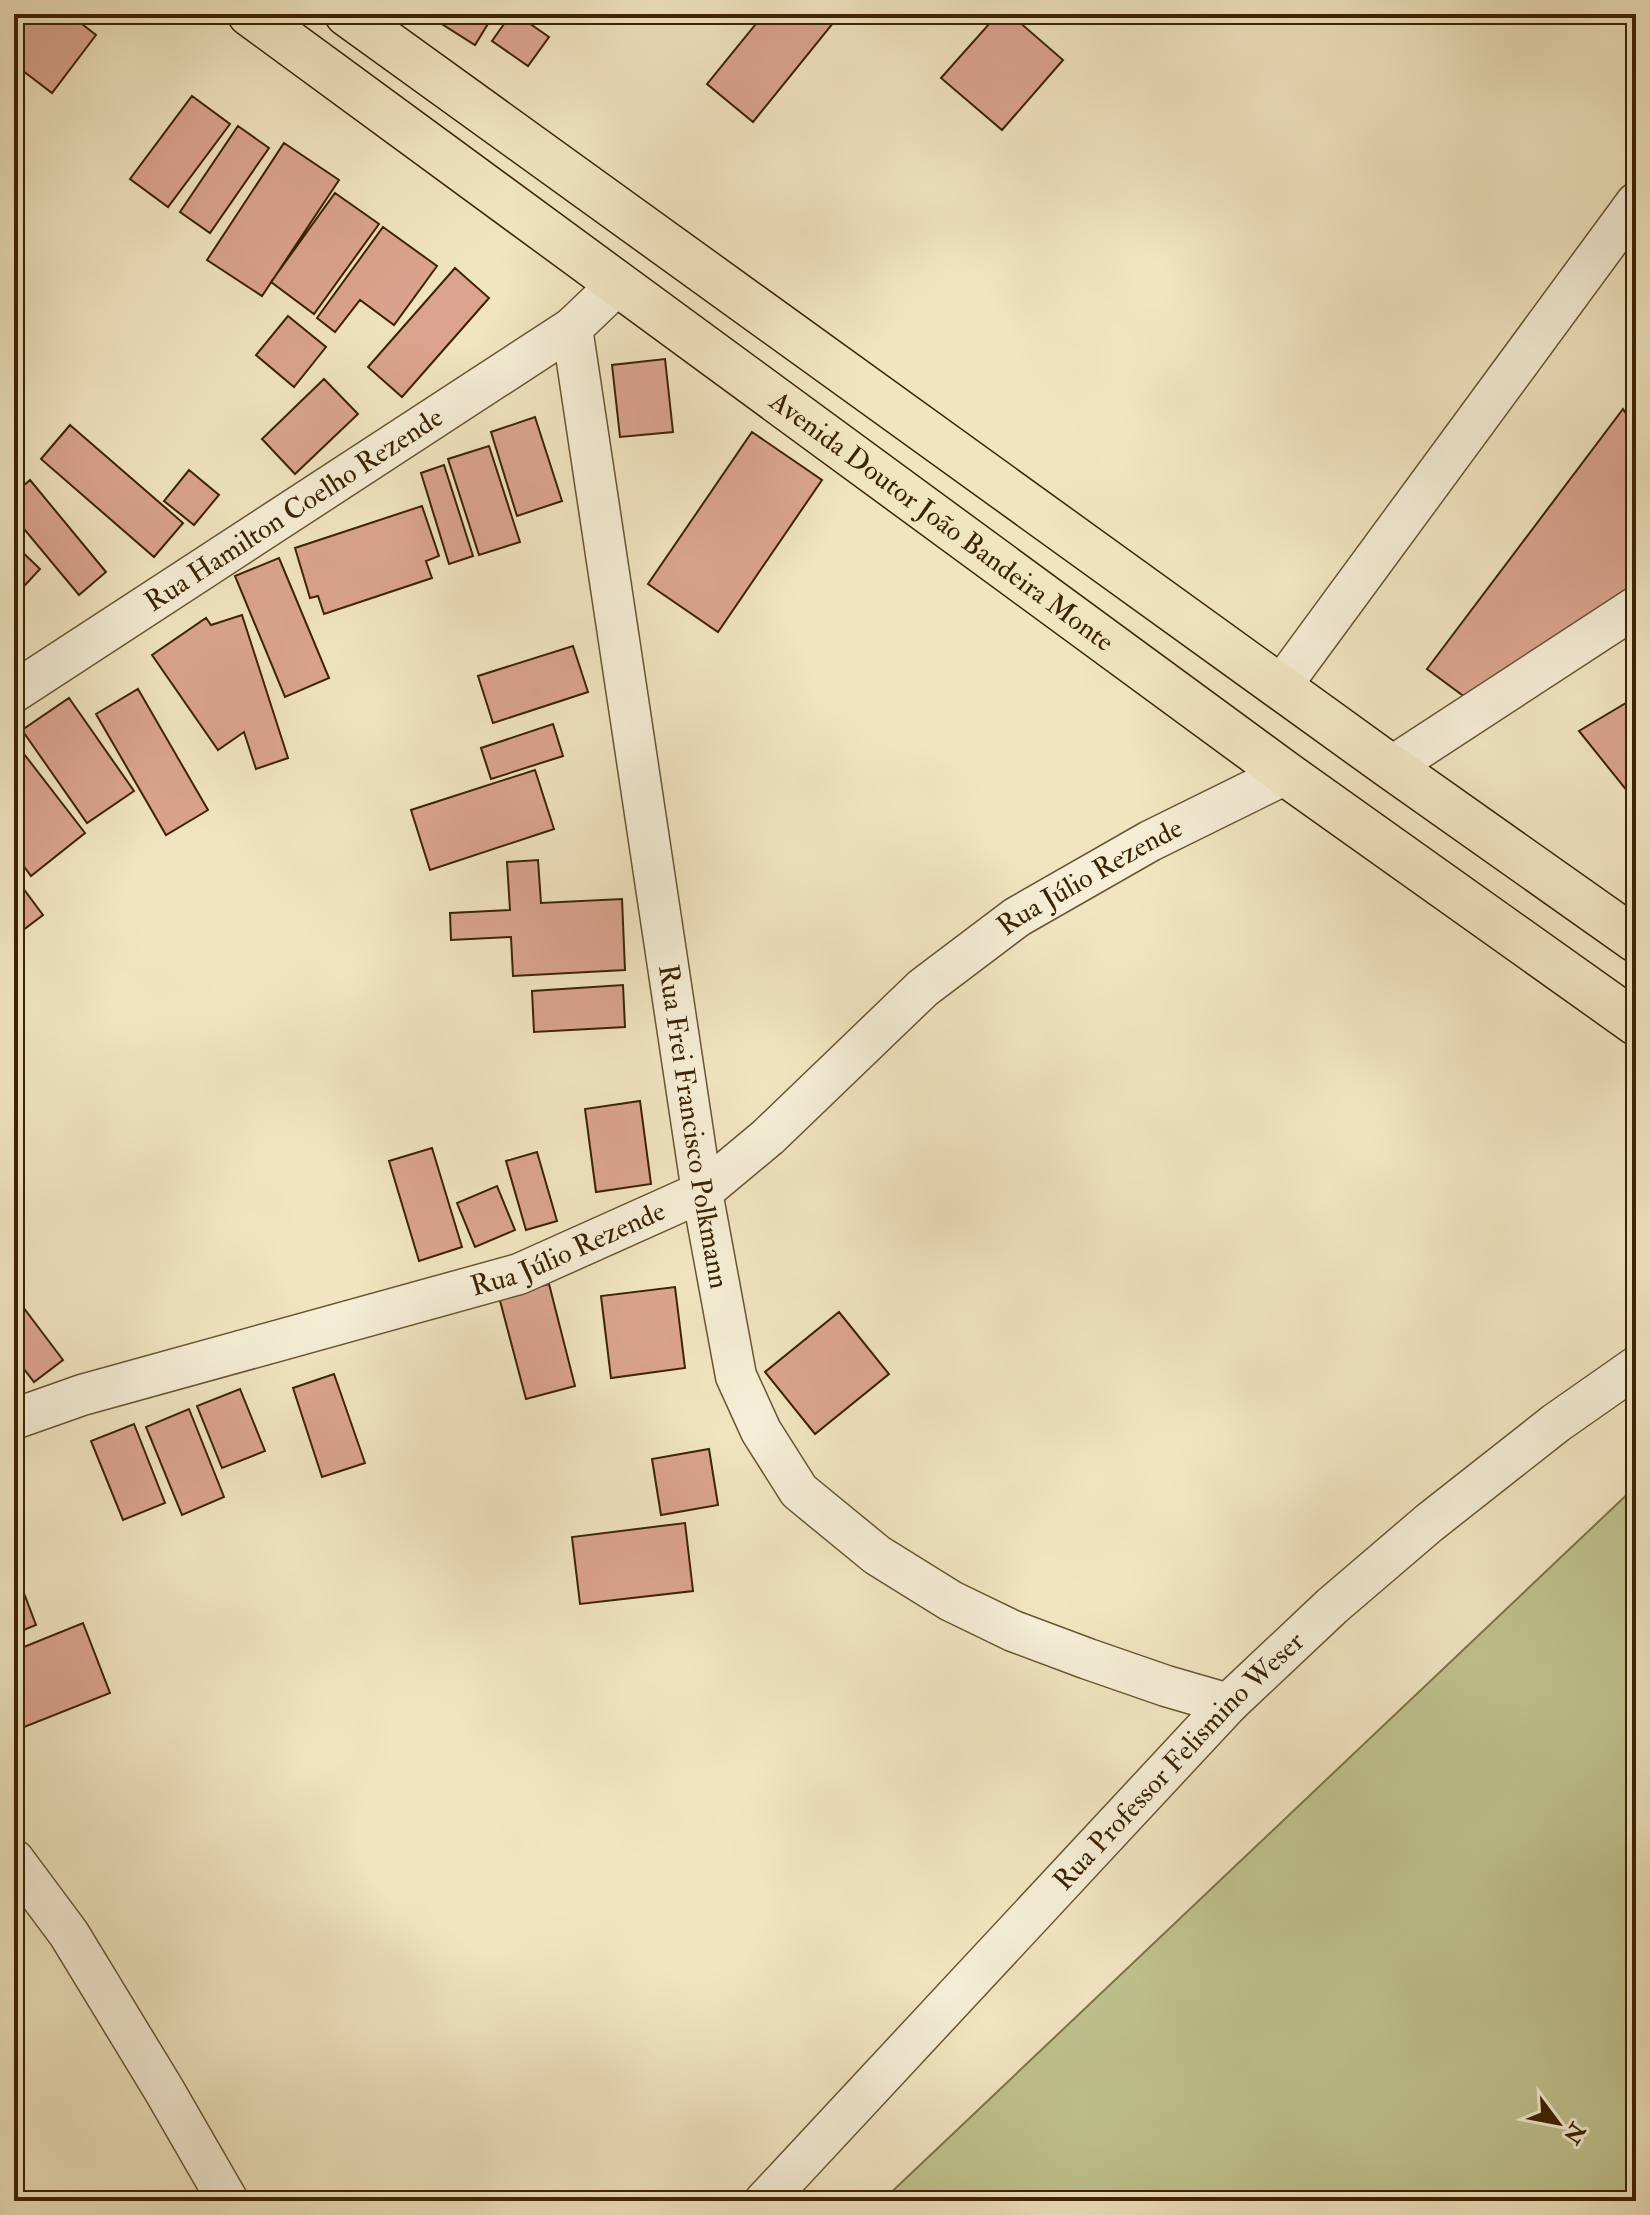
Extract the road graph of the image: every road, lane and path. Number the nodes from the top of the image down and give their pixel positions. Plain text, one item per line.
1 (347, 14) edge
2 (270, 20) edge
3 (1636, 203) edge
4 (617, 285) junction
5 (572, 328) junction
6 (1636, 607) edge
7 (1281, 686) junction
8 (14, 692) edge
9 (1391, 767) junction
10 (1286, 774) junction
11 (1636, 940) edge
12 (1636, 1023) edge
13 (702, 1192) junction
14 (1636, 1367) edge
15 (14, 1419) edge
16 (1228, 1704) junction
17 (14, 1860) edge
18 (228, 2201) edge
19 (765, 2201) edge

1 - 7 main road
2 - 4 main road, Avenida Doutor João Bandeira Monte
3 - 7 street
4 - 5 street
4 - 10 main road, Avenida Doutor João Bandeira Monte
5 - 8 street, Rua Hamilton Coelho Rezende
5 - 13 street, Rua Frei Francisco Polkmann
6 - 9 street
7 - 9 main road
9 - 11 main road
10 - 12 main road, Avenida Doutor João Bandeira Monte
10 - 13 street, Rua Júlio Rezende
13 - 15 street, Rua Júlio Rezende
13 - 16 street, Rua Frei Francisco Polkmann
14 - 16 street, Rua Professor Felismino Weser
16 - 19 street, Rua Professor Felismino Weser
17 - 18 street

